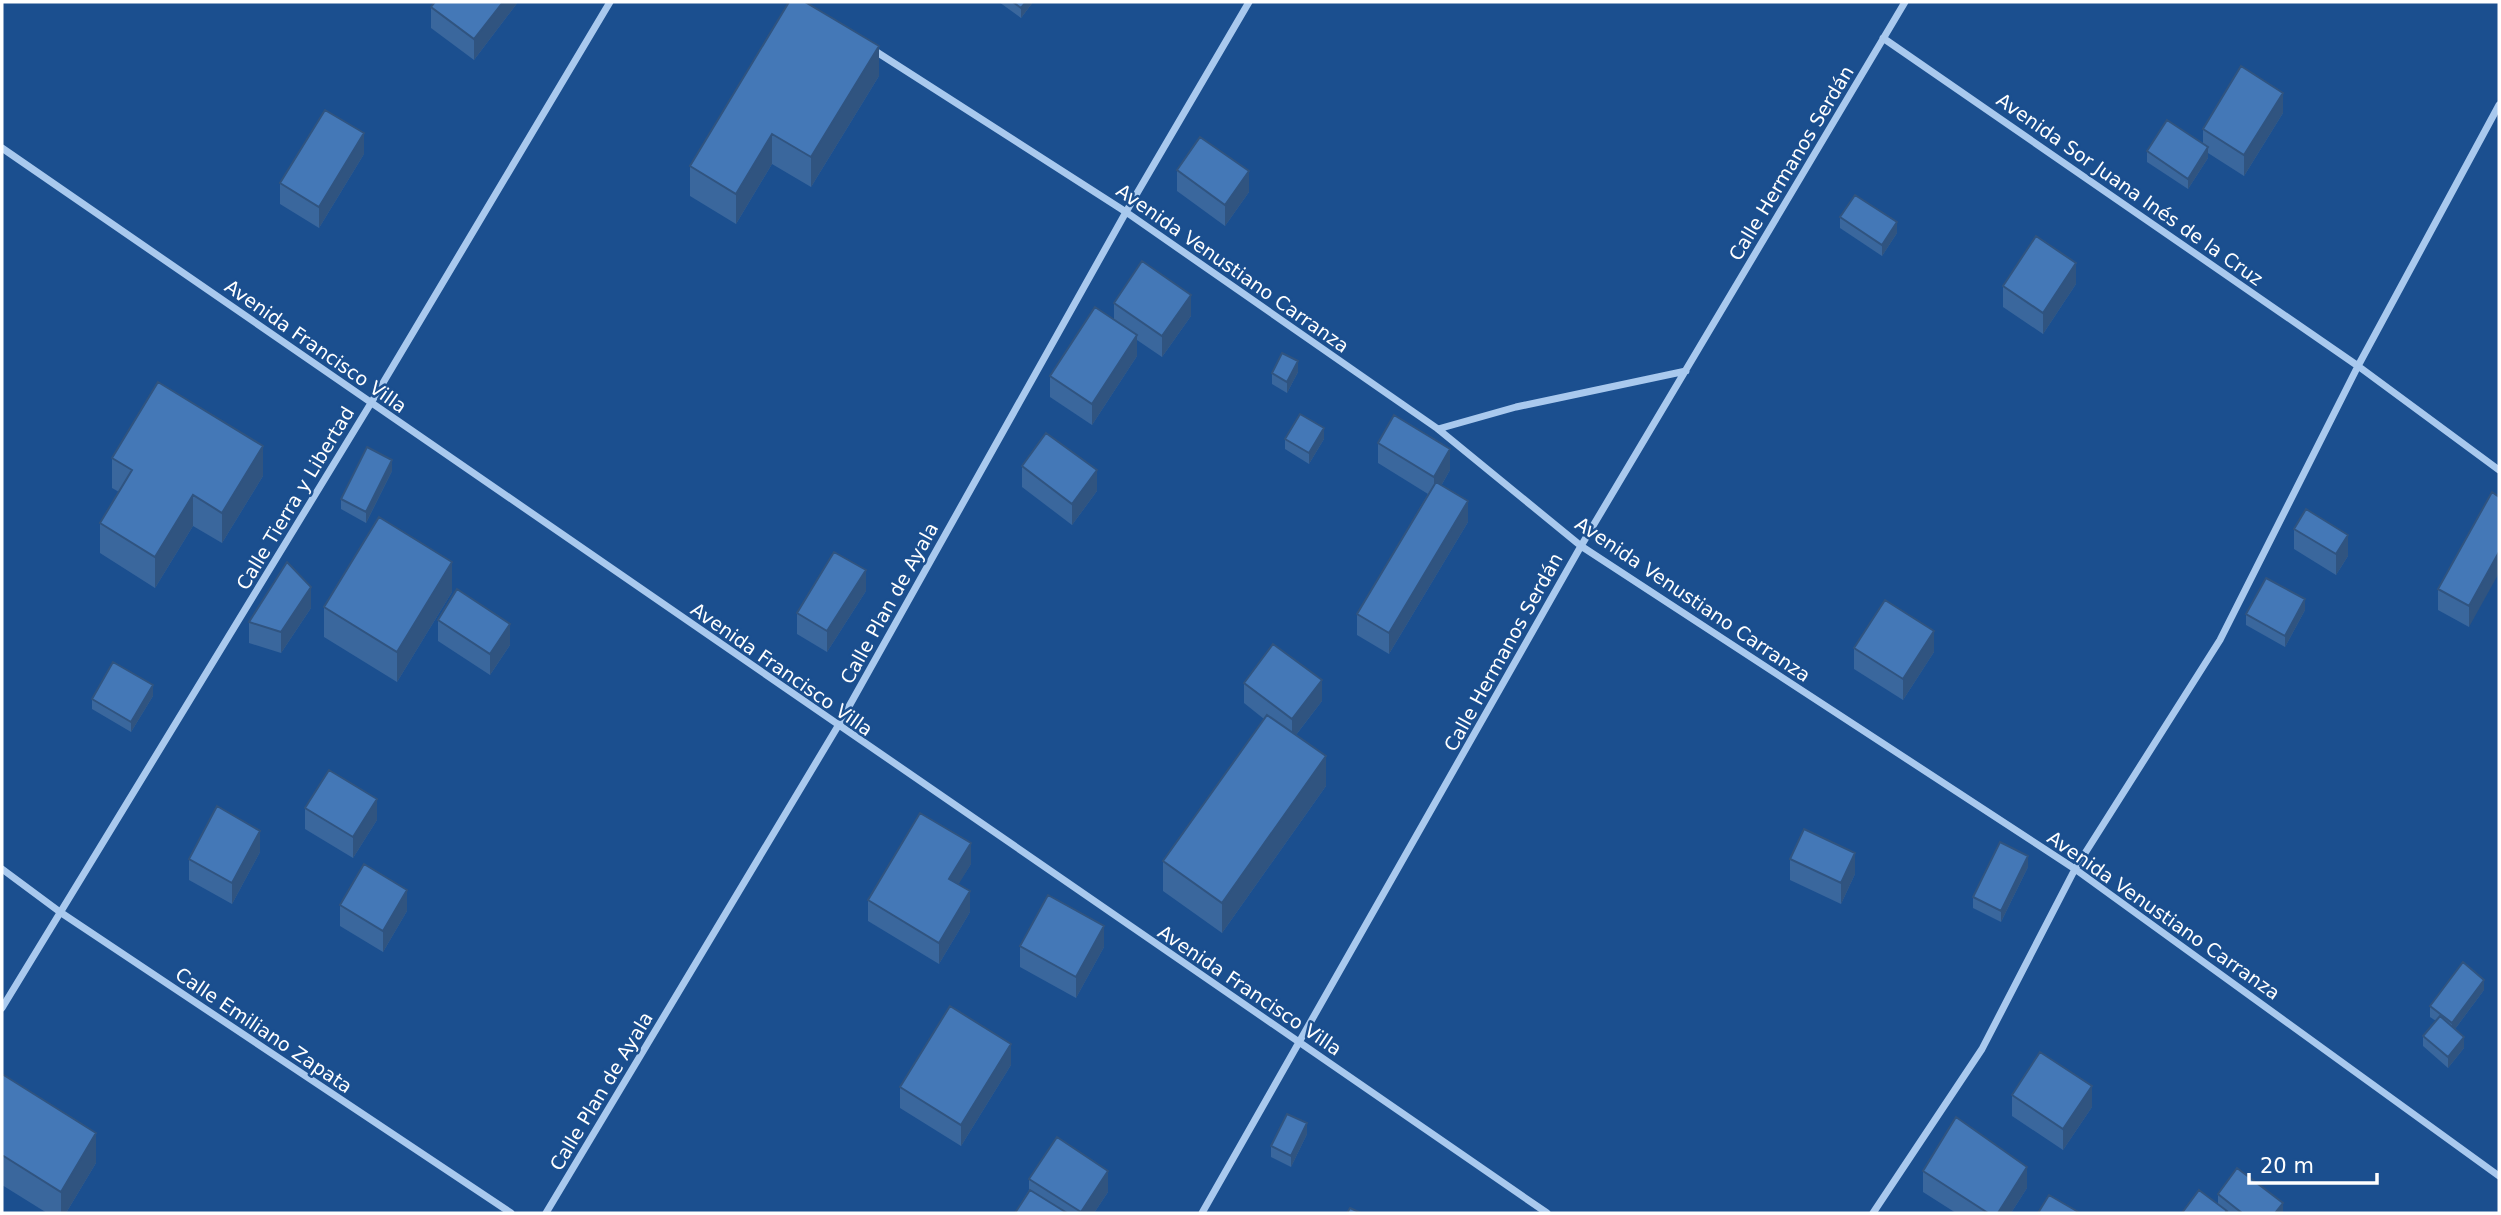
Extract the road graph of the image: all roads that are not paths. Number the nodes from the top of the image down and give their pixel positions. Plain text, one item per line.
1 (610, 2) edge
2 (1249, 2) edge
3 (1905, 2) edge
4 (1883, 38) junction
5 (869, 47) edge
6 (2499, 105) edge
7 (2, 148) edge
8 (1126, 212) junction
9 (2358, 366) junction
10 (1686, 371) junction
11 (372, 403) junction
12 (1437, 429) junction
13 (2499, 470) edge
14 (1581, 546) junction
15 (838, 726) junction
16 (2, 869) edge
17 (2075, 869) junction
18 (60, 912) junction
19 (2, 1008) edge
20 (1300, 1044) junction
21 (2499, 1176) edge
22 (511, 1213) edge
23 (546, 1213) edge
24 (1202, 1213) edge
25 (1547, 1213) edge
26 (1873, 1213) edge

1 - 11 street, Calle Tierra y Libertad
2 - 8 street, Calle Plan de Ayala
3 - 4 street, Calle Hermanos Serdán
4 - 9 street, Avenida Sor Juana Inés de la Cruz
4 - 10 street, Calle Hermanos Serdán
5 - 8 street, Avenida Venustiano Carranza
6 - 9 street
7 - 11 street, Avenida Francisco Villa
8 - 12 street, Avenida Venustiano Carranza
8 - 15 street, Calle Plan de Ayala
9 - 13 street, Avenida Sor Juana Inés de la Cruz
9 - 17 street
10 - 12 street
10 - 14 street, Calle Hermanos Serdán
11 - 15 street, Avenida Francisco Villa
11 - 18 street, Calle Tierra y Libertad
12 - 14 street, Avenida Venustiano Carranza
14 - 17 street, Avenida Venustiano Carranza
14 - 20 street, Calle Hermanos Serdán
15 - 20 street, Avenida Francisco Villa
15 - 23 street, Calle Plan de Ayala
16 - 18 street, Calle Emiliano Zapata
17 - 21 street, Avenida Venustiano Carranza
17 - 26 street
18 - 19 street, Calle Tierra y Libertad
18 - 22 street, Calle Emiliano Zapata
20 - 24 street, Calle Hermanos Serdán
20 - 25 street, Avenida Francisco Villa

